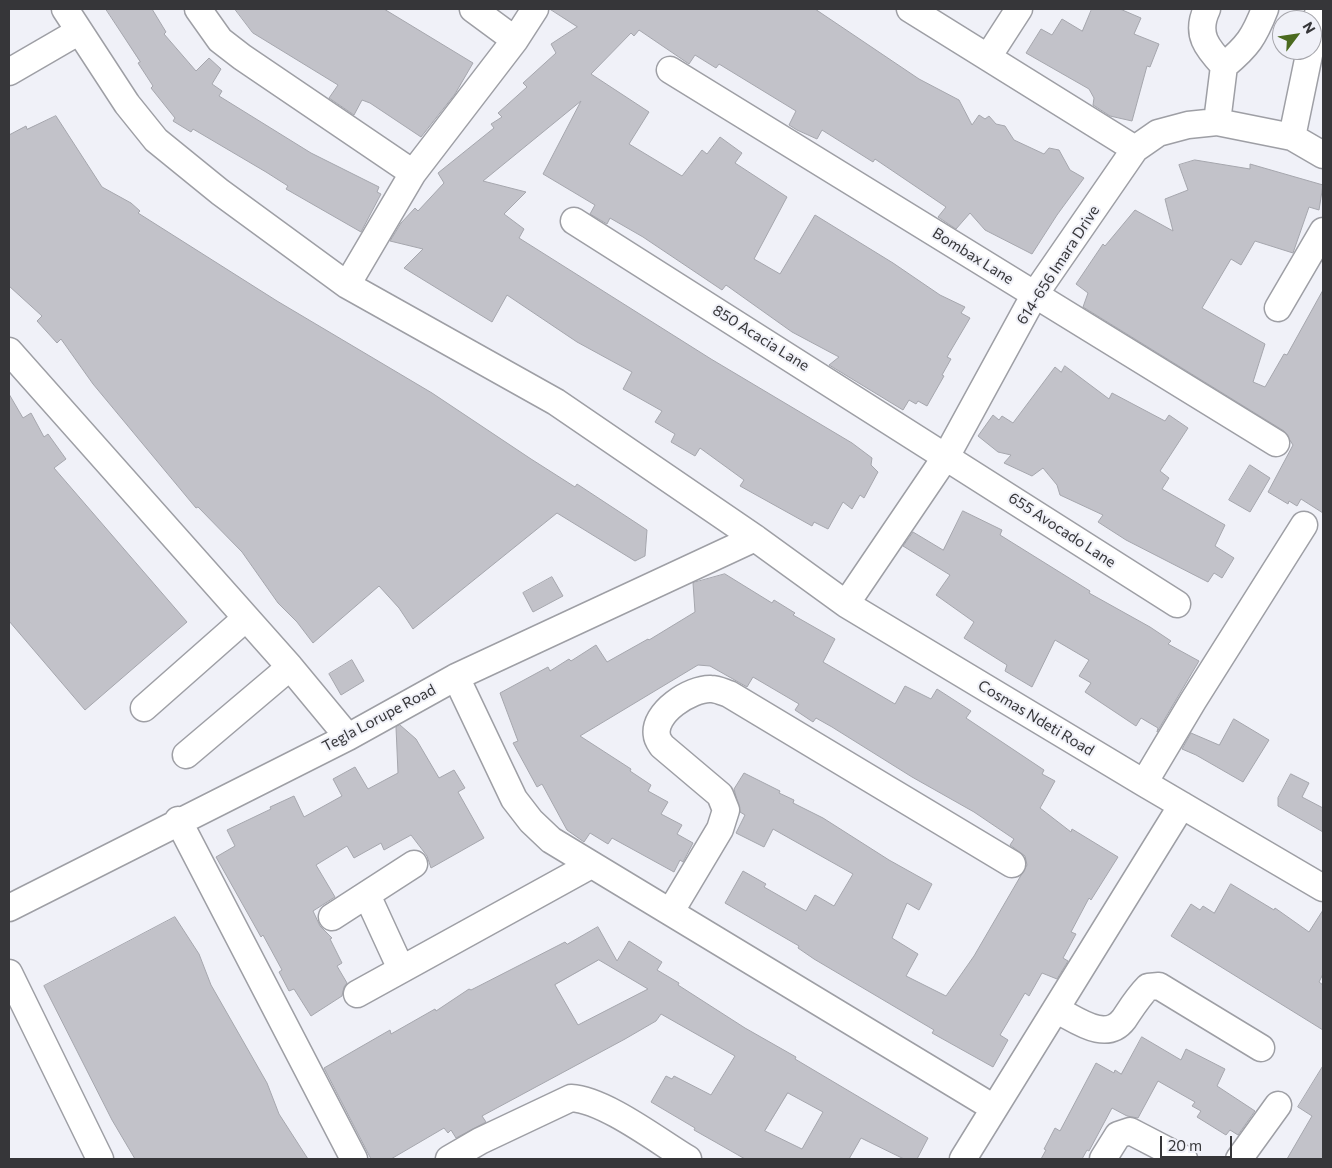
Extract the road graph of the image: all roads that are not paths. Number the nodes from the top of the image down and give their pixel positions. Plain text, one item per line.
1 (65, 9) edge
2 (198, 9) edge
3 (473, 9) edge
4 (535, 9) edge
5 (910, 9) edge
6 (1019, 9) edge
7 (1207, 9) edge
8 (1265, 9) edge
9 (78, 32) junction
10 (516, 40) junction
11 (988, 57) junction
12 (1308, 60) edge
13 (1224, 66) junction
14 (670, 70) dead end
15 (9, 72) edge
16 (1217, 122) junction
17 (1292, 137) junction
18 (1135, 149) junction
19 (1323, 155) edge
20 (413, 173) junction
21 (574, 221) dead end
22 (1323, 231) edge
23 (347, 285) junction
24 (1035, 294) junction
25 (1278, 308) dead end
26 (9, 351) edge
27 (1276, 443) dead end
28 (947, 456) junction
29 (1304, 525) dead end
30 (755, 538) junction
31 (846, 604) junction
32 (1177, 604) dead end
33 (246, 618) junction
34 (290, 667) junction
35 (456, 677) junction
36 (144, 708) dead end
37 (348, 737) junction
38 (186, 755) dead end
39 (1144, 783) junction
40 (1182, 806) junction
41 (178, 820) junction
42 (414, 864) dead end
43 (1012, 864) dead end
44 (591, 865) junction
45 (1323, 888) edge
46 (367, 894) junction
47 (9, 908) edge
48 (671, 911) junction
49 (332, 917) dead end
50 (401, 969) junction
51 (9, 973) edge
52 (357, 994) dead end
53 (1057, 1010) junction
54 (1261, 1048) dead end
55 (1278, 1105) dead end
56 (994, 1108) junction
57 (485, 1150) edge
58 (100, 1159) edge
59 (354, 1159) edge
60 (448, 1159) edge
61 (688, 1159) edge
62 (962, 1159) edge
63 (1103, 1159) edge
64 (1184, 1159) edge
65 (1240, 1159) edge

1 - 9 street, Cosmas Ndeti Road
2 - 20 street
3 - 10 street
4 - 10 street
5 - 11 street
6 - 11 street
7 - 13 street
8 - 13 street
9 - 15 street
9 - 23 street, Cosmas Ndeti Road
10 - 20 street
11 - 18 street
12 - 17 street
13 - 16 street
14 - 24 street, Bombax Lane
16 - 17 street, 614-656 Imara Drive
16 - 18 street, 614-656 Imara Drive
17 - 19 street, 614-656 Imara Drive
18 - 24 street, 614-656 Imara Drive
20 - 23 street
21 - 28 street, 850 Acacia Lane
22 - 25 street
23 - 30 street, Cosmas Ndeti Road
24 - 27 street, Bombax Lane
24 - 28 street, 614-656 Imara Drive
26 - 33 street
28 - 31 street, 614-656 Imara Drive
28 - 32 street, 655 Avocado Lane
29 - 39 street
30 - 31 street, Cosmas Ndeti Road
30 - 35 street, Tegla Lorupe Road
31 - 39 street, Cosmas Ndeti Road
33 - 34 street
33 - 36 street
34 - 37 street
34 - 38 street
35 - 37 street, Tegla Lorupe Road
35 - 44 street
37 - 41 street, Tegla Lorupe Road
39 - 40 street, Cosmas Ndeti Road
40 - 45 street, Cosmas Ndeti Road
40 - 53 street
41 - 47 street, Tegla Lorupe Road
41 - 59 street
42 - 46 street
43 - 48 street
44 - 48 street
44 - 50 street
46 - 49 street
46 - 50 street
48 - 56 street
50 - 52 street
51 - 58 street
53 - 54 street
53 - 56 street
55 - 65 street
56 - 62 street
57 - 60 street
57 - 61 street
63 - 64 street

